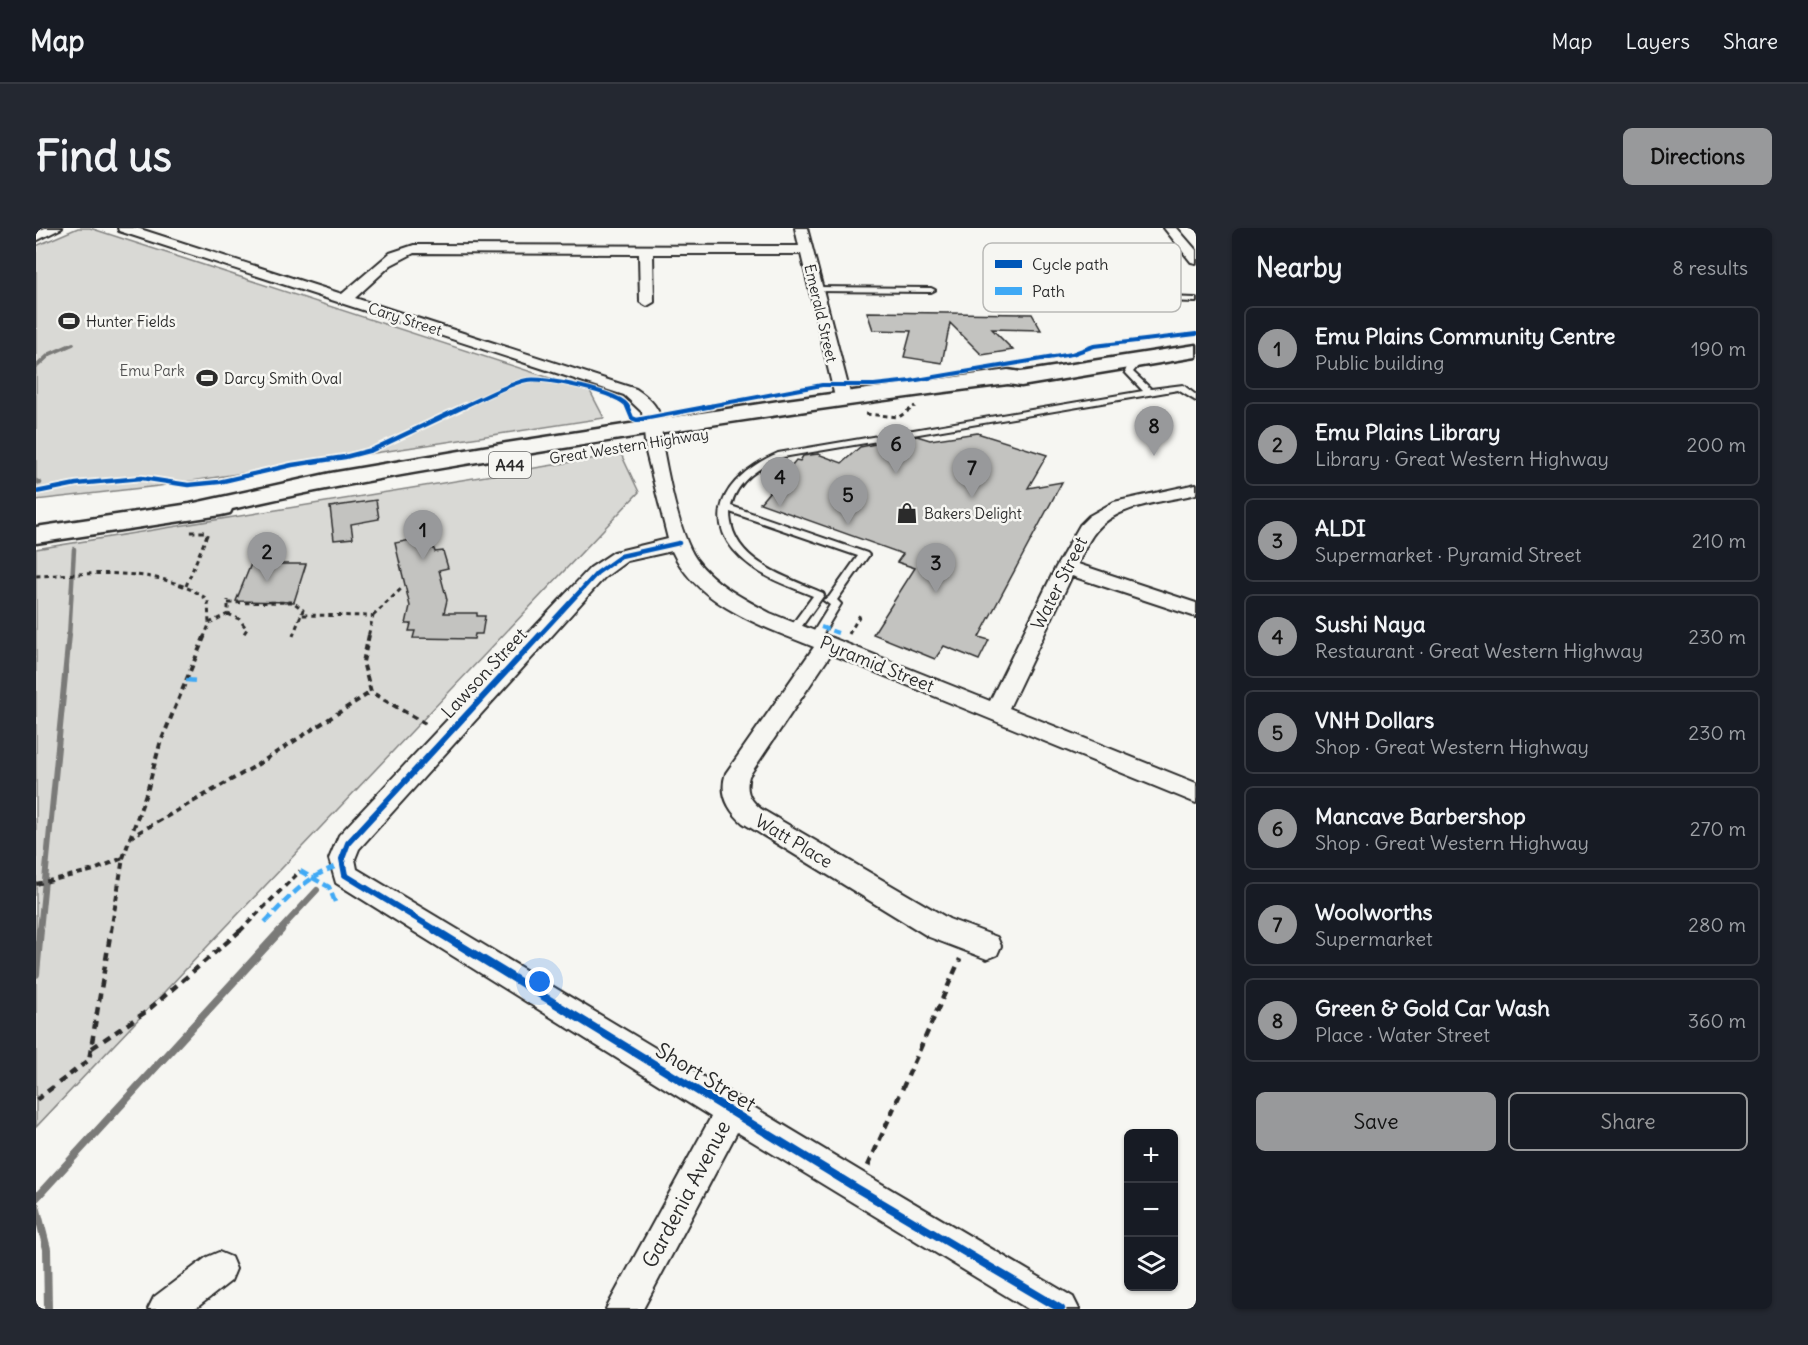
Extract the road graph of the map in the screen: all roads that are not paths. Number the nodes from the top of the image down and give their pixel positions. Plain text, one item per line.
1 (56, 228) edge
2 (124, 228) edge
3 (801, 228) edge
4 (1170, 228) edge
5 (36, 237) edge
6 (646, 250) junction
7 (806, 250) junction
8 (1196, 259) edge
9 (816, 289) junction
10 (931, 290) dead end
11 (344, 299) junction
12 (1181, 300) edge
13 (1196, 300) edge
14 (646, 302) dead end
15 (1196, 351) edge
16 (1139, 360) junction
17 (1021, 379) junction
18 (1149, 392) junction
19 (843, 397) junction
20 (1196, 399) edge
21 (654, 434) junction
22 (1196, 489) edge
23 (725, 507) junction
24 (36, 535) edge
25 (680, 543) junction
26 (1066, 567) junction
27 (819, 595) junction
28 (833, 602) junction
29 (1196, 610) edge
30 (820, 637) junction
31 (996, 712) junction
32 (1196, 793) edge
33 (341, 865) joint
34 (978, 943) road end
35 (731, 1112) junction
36 (219, 1269) dead end
37 (166, 1309) edge
38 (624, 1309) edge
39 (1061, 1309) edge

1 - 5 street
2 - 11 street, Cary Street
3 - 7 street, Emerald Street
4 - 8 street
6 - 7 street
6 - 11 street
6 - 14 street
7 - 9 street, Emerald Street
9 - 10 lane
9 - 19 street, Emerald Street
11 - 21 street, Cary Street
12 - 13 lane
15 - 16 highway, Great Western Highway / A44
16 - 17 highway, Great Western Highway / A44
16 - 18 lane
17 - 19 highway, Great Western Highway / A44
17 - 21 highway, Great Western Highway / A44
18 - 20 lane
18 - 23 lane
19 - 21 highway, Great Western Highway / A44
21 - 24 highway, Great Western Highway / A44
21 - 25 street, Pyramid Street
22 - 26 street, Water Street
23 - 27 lane
23 - 28 lane
25 - 30 street, Pyramid Street
25 - 33 street, Lawson Street
26 - 29 street
26 - 31 street, Water Street
27 - 28 lane
27 - 30 lane
28 - 30 lane
30 - 31 street, Pyramid Street
30 - 34 street, Watt Place
31 - 32 street, Pyramid Street
33 - 35 street, Short Street
35 - 38 street, Gardenia Avenue
35 - 39 street, Short Street
36 - 37 street

